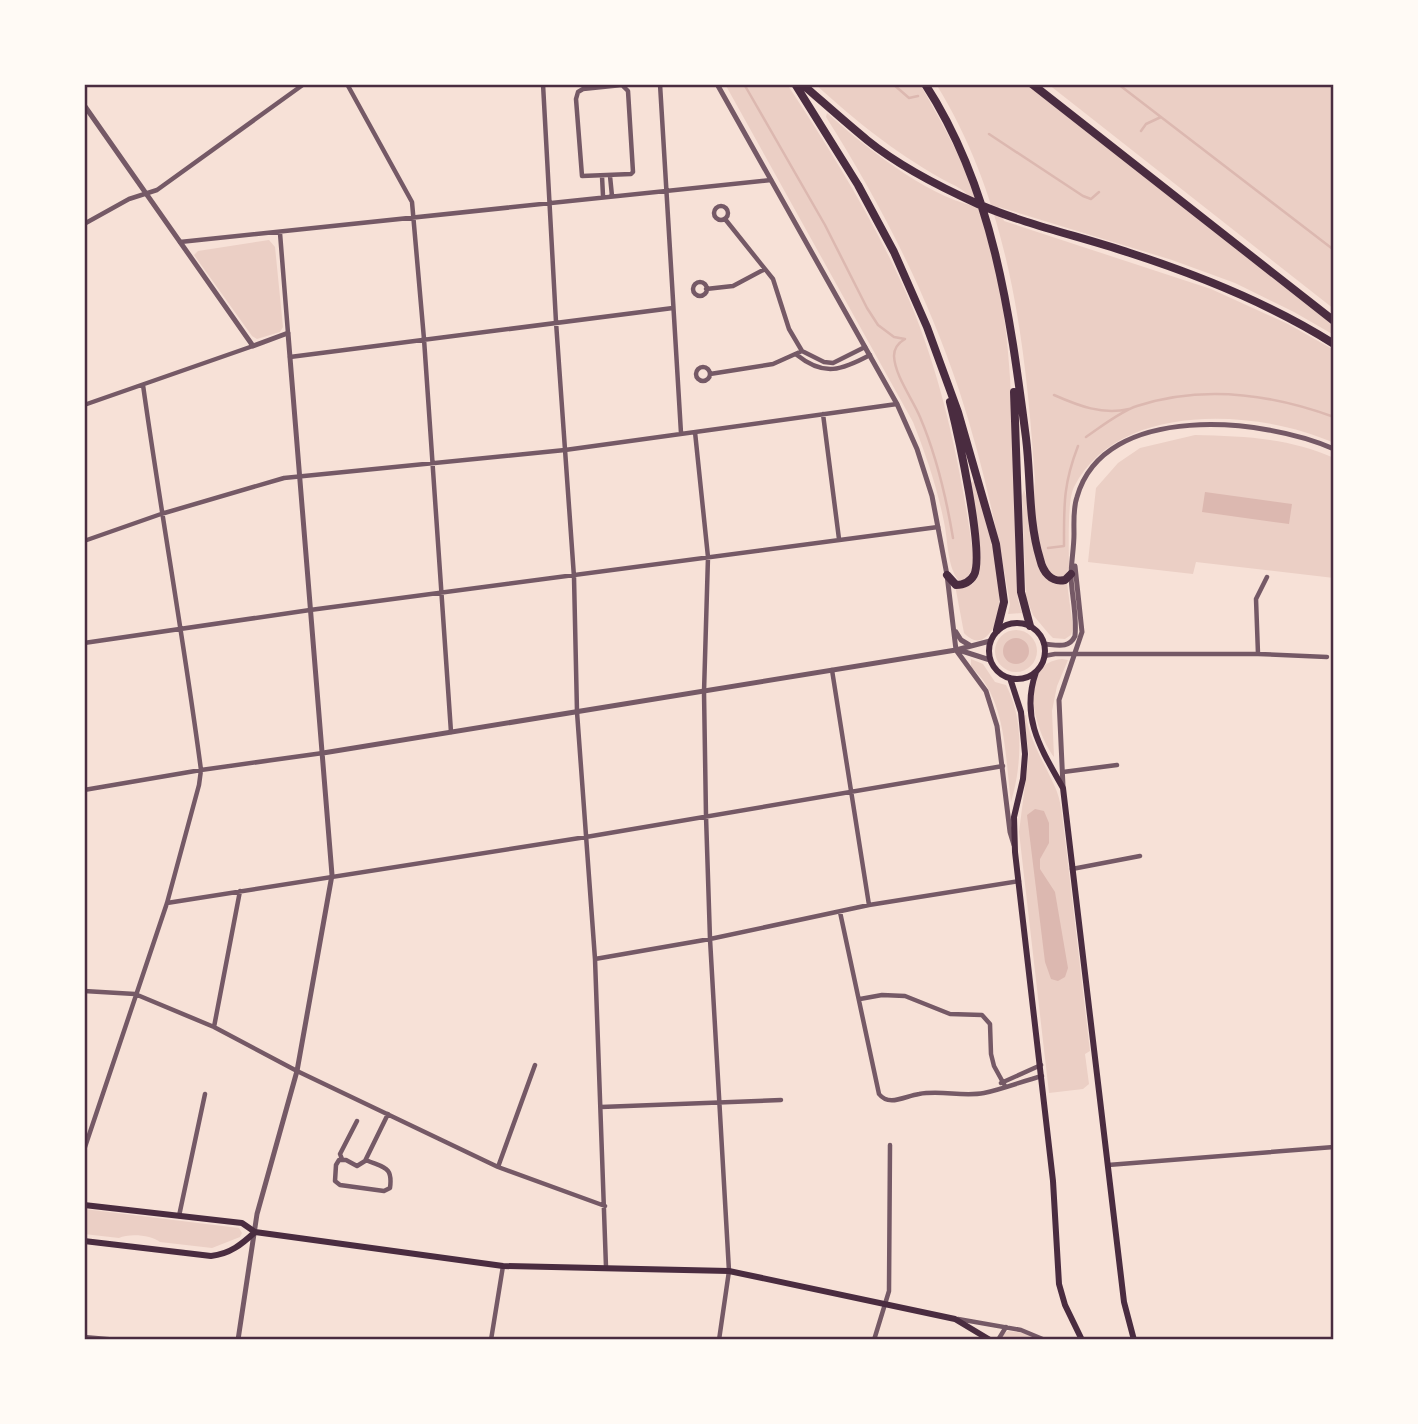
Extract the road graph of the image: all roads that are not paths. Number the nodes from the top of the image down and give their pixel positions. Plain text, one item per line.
1 (304, 84) edge
2 (347, 84) edge
3 (543, 84) edge
4 (660, 84) edge
5 (717, 84) edge
6 (795, 84) edge
7 (802, 84) edge
8 (925, 84) edge
9 (1032, 84) edge
10 (84, 105) edge
11 (602, 176) junction
12 (611, 176) junction
13 (772, 180) junction
14 (665, 190) junction
15 (145, 194) junction
16 (612, 195) junction
17 (603, 197) junction
18 (549, 202) junction
19 (415, 218) junction
20 (724, 219) dead end
21 (84, 225) edge
22 (280, 233) junction
23 (180, 242) junction
24 (765, 269) junction
25 (706, 289) dead end
26 (673, 308) junction
27 (1334, 321) edge
28 (556, 322) junction
29 (288, 332) junction
30 (425, 339) junction
31 (1334, 344) edge
32 (253, 345) junction
33 (865, 347) junction
34 (802, 351) junction
35 (797, 355) junction
36 (870, 355) junction
37 (290, 357) junction
38 (1014, 358) junction
39 (942, 369) junction
40 (710, 374) dead end
41 (143, 385) junction
42 (897, 404) junction
43 (84, 405) edge
44 (823, 414) junction
45 (695, 432) junction
46 (681, 433) junction
47 (1334, 449) edge
48 (565, 450) junction
49 (433, 463) junction
50 (299, 477) junction
51 (161, 514) junction
52 (939, 527) junction
53 (839, 539) junction
54 (84, 541) edge
55 (708, 556) junction
56 (1073, 556) junction
57 (1071, 574) junction
58 (947, 575) junction
59 (574, 577) junction
60 (1266, 577) dead end
61 (441, 594) junction
62 (310, 610) junction
63 (1030, 626) junction
64 (954, 628) junction
65 (182, 629) junction
66 (997, 630) junction
67 (990, 641) junction
68 (84, 643) edge
69 (1044, 644) junction
70 (1064, 646) junction
71 (974, 647) junction
72 (956, 650) junction
73 (1258, 654) junction
74 (1076, 655) junction
75 (1044, 656) junction
76 (1327, 657) dead end
77 (990, 660) junction
78 (832, 670) junction
79 (1036, 672) junction
80 (1010, 678) junction
81 (704, 692) junction
82 (577, 712) junction
83 (451, 732) junction
84 (323, 753) junction
85 (1117, 765) dead end
86 (1003, 766) junction
87 (201, 770) junction
88 (1063, 772) junction
89 (1063, 788) junction
90 (84, 790) edge
91 (851, 790) junction
92 (706, 816) junction
93 (586, 836) junction
94 (1015, 852) junction
95 (1140, 856) dead end
96 (1071, 869) junction
97 (332, 875) junction
98 (1018, 881) junction
99 (240, 891) junction
100 (167, 903) junction
101 (869, 905) junction
102 (840, 912) junction
103 (710, 939) junction
104 (595, 959) junction
105 (84, 991) edge
106 (135, 994) junction
107 (860, 999) junction
108 (214, 1027) junction
109 (535, 1065) dead end
110 (1041, 1065) junction
111 (297, 1071) junction
112 (1042, 1076) junction
113 (1003, 1084) junction
114 (205, 1094) dead end
115 (781, 1100) dead end
116 (720, 1103) junction
117 (601, 1107) junction
118 (388, 1114) junction
119 (357, 1121) dead end
120 (890, 1145) dead end
121 (1334, 1147) edge
122 (84, 1150) edge
123 (342, 1159) junction
124 (366, 1160) junction
125 (1108, 1165) junction
126 (498, 1167) junction
127 (84, 1205) edge
128 (605, 1206) junction
129 (179, 1216) junction
130 (255, 1232) junction
131 (84, 1241) edge
132 (503, 1266) junction
133 (606, 1267) junction
134 (729, 1270) junction
135 (886, 1303) junction
136 (955, 1319) junction
137 (1006, 1327) junction
138 (84, 1337) edge
139 (118, 1340) edge
140 (238, 1340) edge
141 (491, 1340) edge
142 (719, 1340) edge
143 (874, 1340) edge
144 (990, 1340) edge
145 (998, 1340) edge
146 (1045, 1340) edge
147 (1082, 1340) edge
148 (1134, 1340) edge

1 - 15 street
2 - 19 street
3 - 18 street
4 - 14 street
5 - 13 street
6 - 39 highway
7 - 31 highway
8 - 38 highway
9 - 27 highway
10 - 15 street
11 - 12 street
11 - 12 street
11 - 17 street
12 - 16 street
13 - 14 street
13 - 33 street
14 - 16 street
14 - 26 street
15 - 21 street
15 - 23 street
16 - 17 street
17 - 18 street
18 - 19 street
18 - 28 street
19 - 22 street
19 - 30 street
20 - 24 street
22 - 23 street
22 - 29 street
23 - 32 street
24 - 25 street
24 - 34 street
26 - 28 street
26 - 46 street
28 - 30 street
28 - 48 street
29 - 32 street
29 - 37 street
30 - 37 street
30 - 49 street
32 - 41 street
33 - 34 street
33 - 36 street
34 - 35 street
35 - 36 street
35 - 40 street
36 - 42 street
37 - 50 street
38 - 57 highway
38 - 63 highway
39 - 58 highway
39 - 66 highway
41 - 43 street
41 - 51 street
42 - 44 street
42 - 52 street
44 - 45 street
44 - 53 street
45 - 46 street
45 - 55 street
46 - 48 street
47 - 56 street
48 - 49 street
48 - 59 street
49 - 50 street
49 - 61 street
50 - 51 street
50 - 62 street
51 - 54 street
51 - 65 street
52 - 53 street
52 - 58 street
53 - 55 street
55 - 59 street
55 - 81 street
56 - 57 street
56 - 74 street
57 - 70 street
58 - 64 street
59 - 61 street
59 - 82 street
60 - 73 street
61 - 62 street
61 - 83 street
62 - 65 street
62 - 84 street
63 - 66 main road
63 - 69 main road
64 - 71 street
64 - 72 street
65 - 68 street
65 - 87 street
66 - 67 main road
67 - 71 street
67 - 77 main road
69 - 70 street
69 - 75 main road
70 - 74 street
71 - 72 street
72 - 77 street
72 - 78 street
72 - 86 street
73 - 74 street
73 - 76 street
74 - 75 street
74 - 88 street
75 - 79 main road
77 - 80 main road
78 - 81 street
78 - 91 street
79 - 80 main road
79 - 89 main road
80 - 94 main road
81 - 82 street
81 - 92 street
82 - 83 street
82 - 93 street
83 - 84 street
84 - 87 street
84 - 97 street
85 - 88 street
86 - 91 street
86 - 94 street
87 - 90 street
87 - 100 street
88 - 89 street
89 - 96 main road
91 - 92 street
91 - 101 street
92 - 93 street
92 - 103 street
93 - 97 street
93 - 104 street
94 - 98 main road
95 - 96 street
96 - 125 main road
97 - 99 street
97 - 111 street
98 - 101 street
98 - 110 main road
99 - 100 street
99 - 108 street
100 - 106 street
101 - 102 street
102 - 103 street
102 - 107 street
103 - 104 street
103 - 116 street
104 - 117 street
105 - 106 street
106 - 108 street
106 - 122 street
107 - 113 street
107 - 113 street
108 - 111 street
109 - 126 street
110 - 112 main road
110 - 113 street
111 - 118 street
111 - 130 street
112 - 113 street
112 - 147 main road
114 - 129 street
115 - 116 street
116 - 117 street
116 - 134 street
117 - 128 street
118 - 124 street
118 - 126 street
119 - 123 street
120 - 135 street
121 - 125 street
123 - 124 street
123 - 124 street
125 - 148 main road
126 - 128 street
127 - 129 main road
128 - 133 street
129 - 130 main road
130 - 131 main road
130 - 132 main road
130 - 140 street
132 - 133 main road
132 - 141 street
133 - 134 main road
134 - 135 main road
134 - 142 street
135 - 136 main road
135 - 143 street
136 - 137 street
136 - 144 main road
137 - 145 street
137 - 146 street
138 - 139 street

